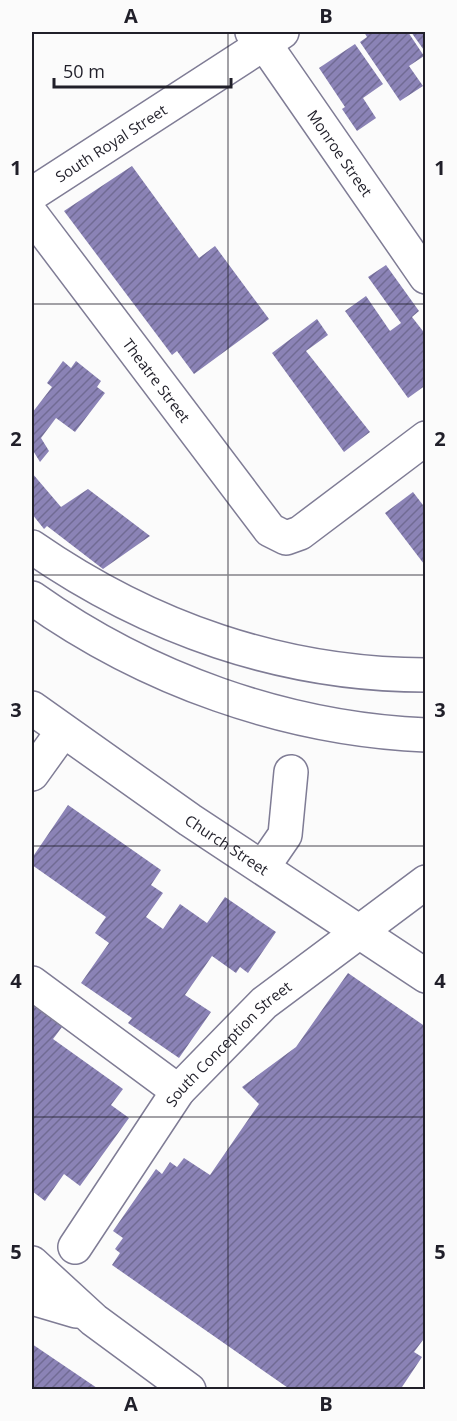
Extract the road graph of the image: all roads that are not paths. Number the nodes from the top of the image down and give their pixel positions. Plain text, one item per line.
1 (266, 35) edge
2 (32, 194) edge
3 (32, 215) edge
4 (426, 277) edge
5 (426, 438) edge
6 (32, 547) edge
7 (32, 598) edge
8 (426, 675) edge
9 (32, 708) edge
10 (63, 730) junction
11 (426, 735) edge
12 (291, 772) dead end
13 (32, 774) edge
14 (263, 867) junction
15 (426, 882) edge
16 (360, 930) junction
17 (426, 976) edge
18 (32, 982) edge
19 (178, 1091) junction
20 (41, 1275) edge
21 (189, 1389) edge

1 - 2 main road, South Royal Street
1 - 4 main road, Monroe Street
3 - 5 main road, Theatre Street
6 - 8 main road
7 - 11 main road
9 - 10 main road, Church Street
10 - 13 main road
10 - 14 main road, Church Street
12 - 14 main road
14 - 16 main road, Church Street
15 - 16 main road, South Conception Street
16 - 17 main road, Church Street
16 - 19 main road, South Conception Street
18 - 19 main road
19 - 20 main road, South Conception Street
20 - 21 main road

